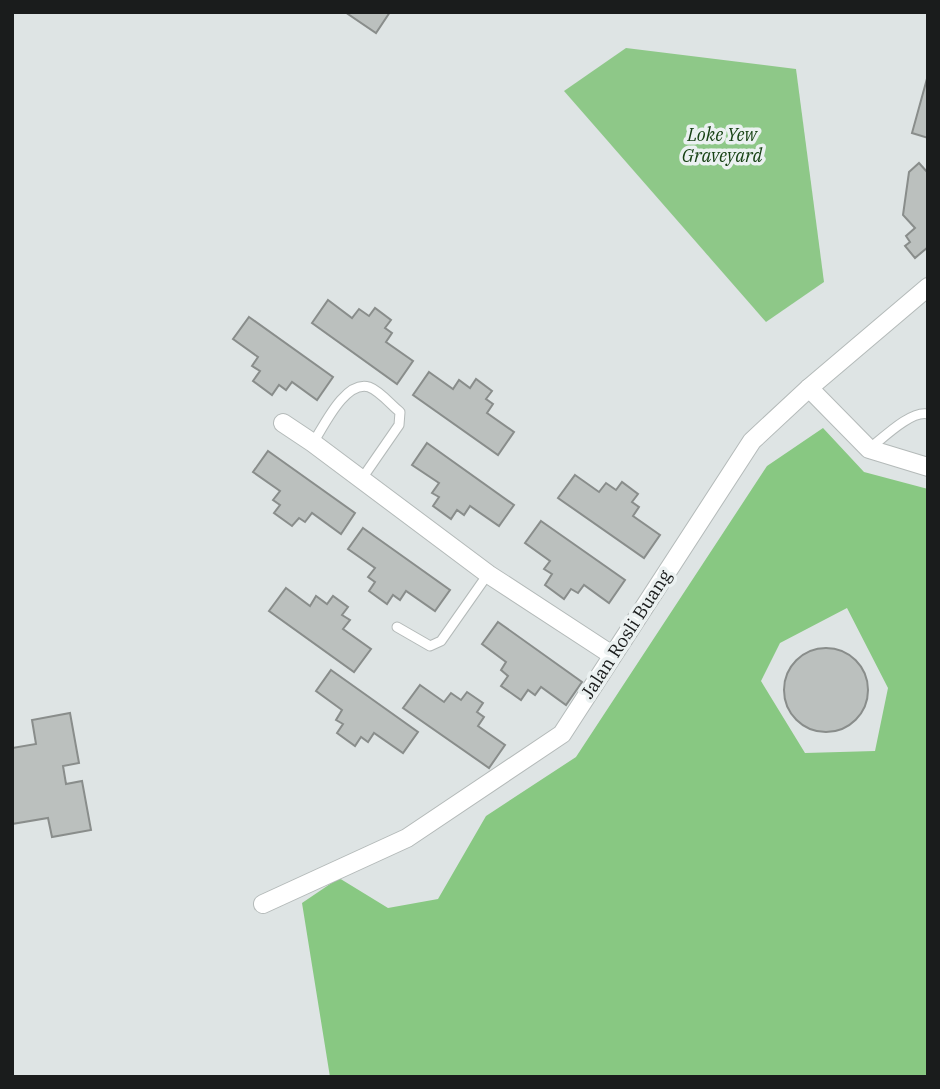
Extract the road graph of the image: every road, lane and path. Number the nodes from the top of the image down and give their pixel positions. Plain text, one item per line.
1 (928, 287) edge
2 (809, 388) junction
3 (928, 414) edge
4 (283, 423) dead end
5 (313, 443) junction
6 (869, 449) junction
7 (928, 467) edge
8 (361, 480) junction
9 (488, 574) junction
10 (397, 627) dead end
11 (612, 654) junction
12 (263, 904) dead end

1 - 2 street, Jalan Rosli Buang
2 - 6 street
2 - 11 street, Jalan Rosli Buang
3 - 6 lane
4 - 5 street
5 - 8 street
5 - 8 lane
6 - 7 street
8 - 9 street
9 - 10 lane
9 - 11 street
11 - 12 street, Jalan Rosli Buang

